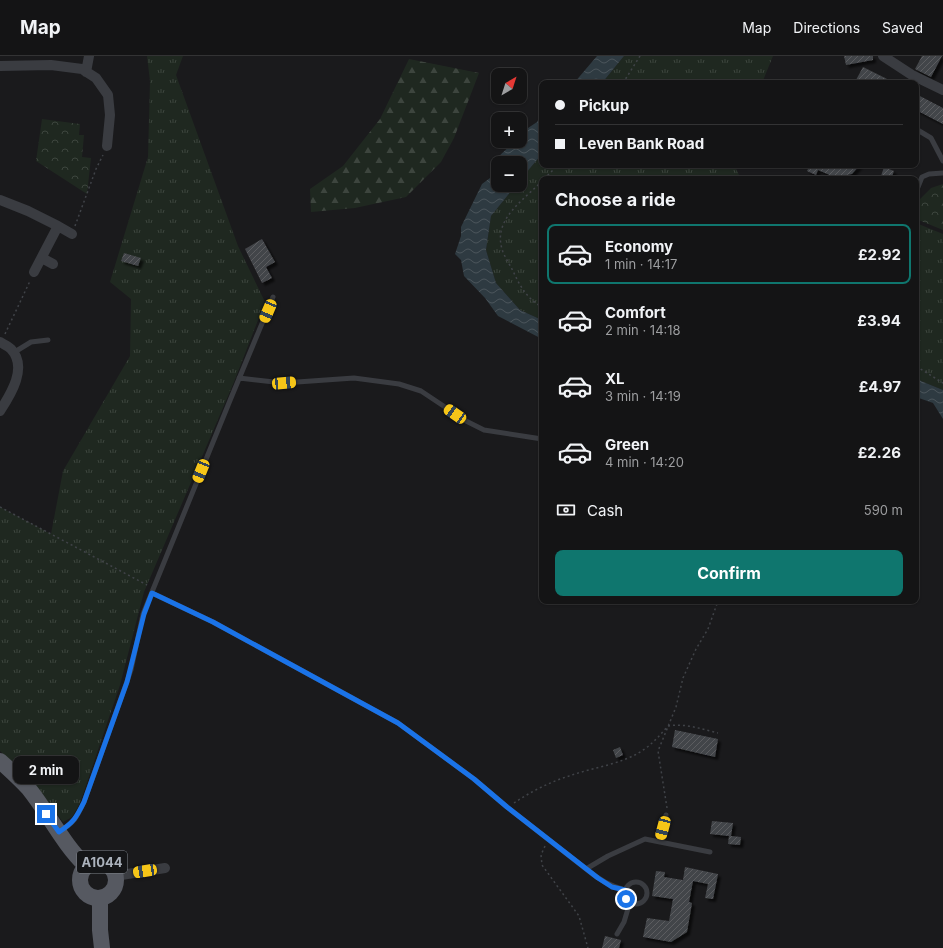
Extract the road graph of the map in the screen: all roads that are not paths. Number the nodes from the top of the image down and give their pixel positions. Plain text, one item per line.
1 (89, 56) edge
2 (883, 56) edge
3 (0, 66) edge
4 (86, 72) junction
5 (942, 88) edge
6 (919, 130) edge
7 (104, 140) road end
8 (943, 161) edge
9 (943, 173) edge
10 (919, 184) edge
11 (0, 200) edge
12 (58, 226) junction
13 (72, 234) road end
14 (42, 258) junction
15 (53, 264) dead end
16 (34, 272) road end
17 (273, 297) dead end
18 (48, 340) dead end
19 (0, 342) edge
20 (13, 353) junction
21 (239, 378) junction
22 (0, 411) edge
23 (539, 439) edge
24 (153, 591) junction
25 (0, 760) edge
26 (666, 816) road end
27 (59, 832) junction
28 (659, 841) junction
29 (710, 852) dead end
30 (86, 866) junction
31 (165, 868) dead end
32 (586, 869) junction
33 (115, 876) junction
34 (625, 890) junction
35 (100, 898) junction
36 (630, 902) junction
37 (617, 934) dead end
38 (102, 948) edge

1 - 4 street
2 - 5 street
3 - 4 street
4 - 7 street
6 - 8 lane
9 - 10 lane
11 - 12 street
12 - 13 street
12 - 14 street
14 - 15 street
14 - 16 street
17 - 21 lane
18 - 20 lane
19 - 20 street
20 - 22 street
21 - 23 lane
21 - 24 lane
24 - 27 lane
24 - 32 lane
25 - 27 main road, A1044
26 - 28 lane
27 - 30 main road, A1044
28 - 29 lane
28 - 32 lane
30 - 33 main road, A1044
30 - 35 main road, A1044
31 - 33 street
32 - 34 lane
33 - 35 main road, A1044
34 - 36 lane
34 - 36 lane
35 - 38 main road
36 - 37 lane

